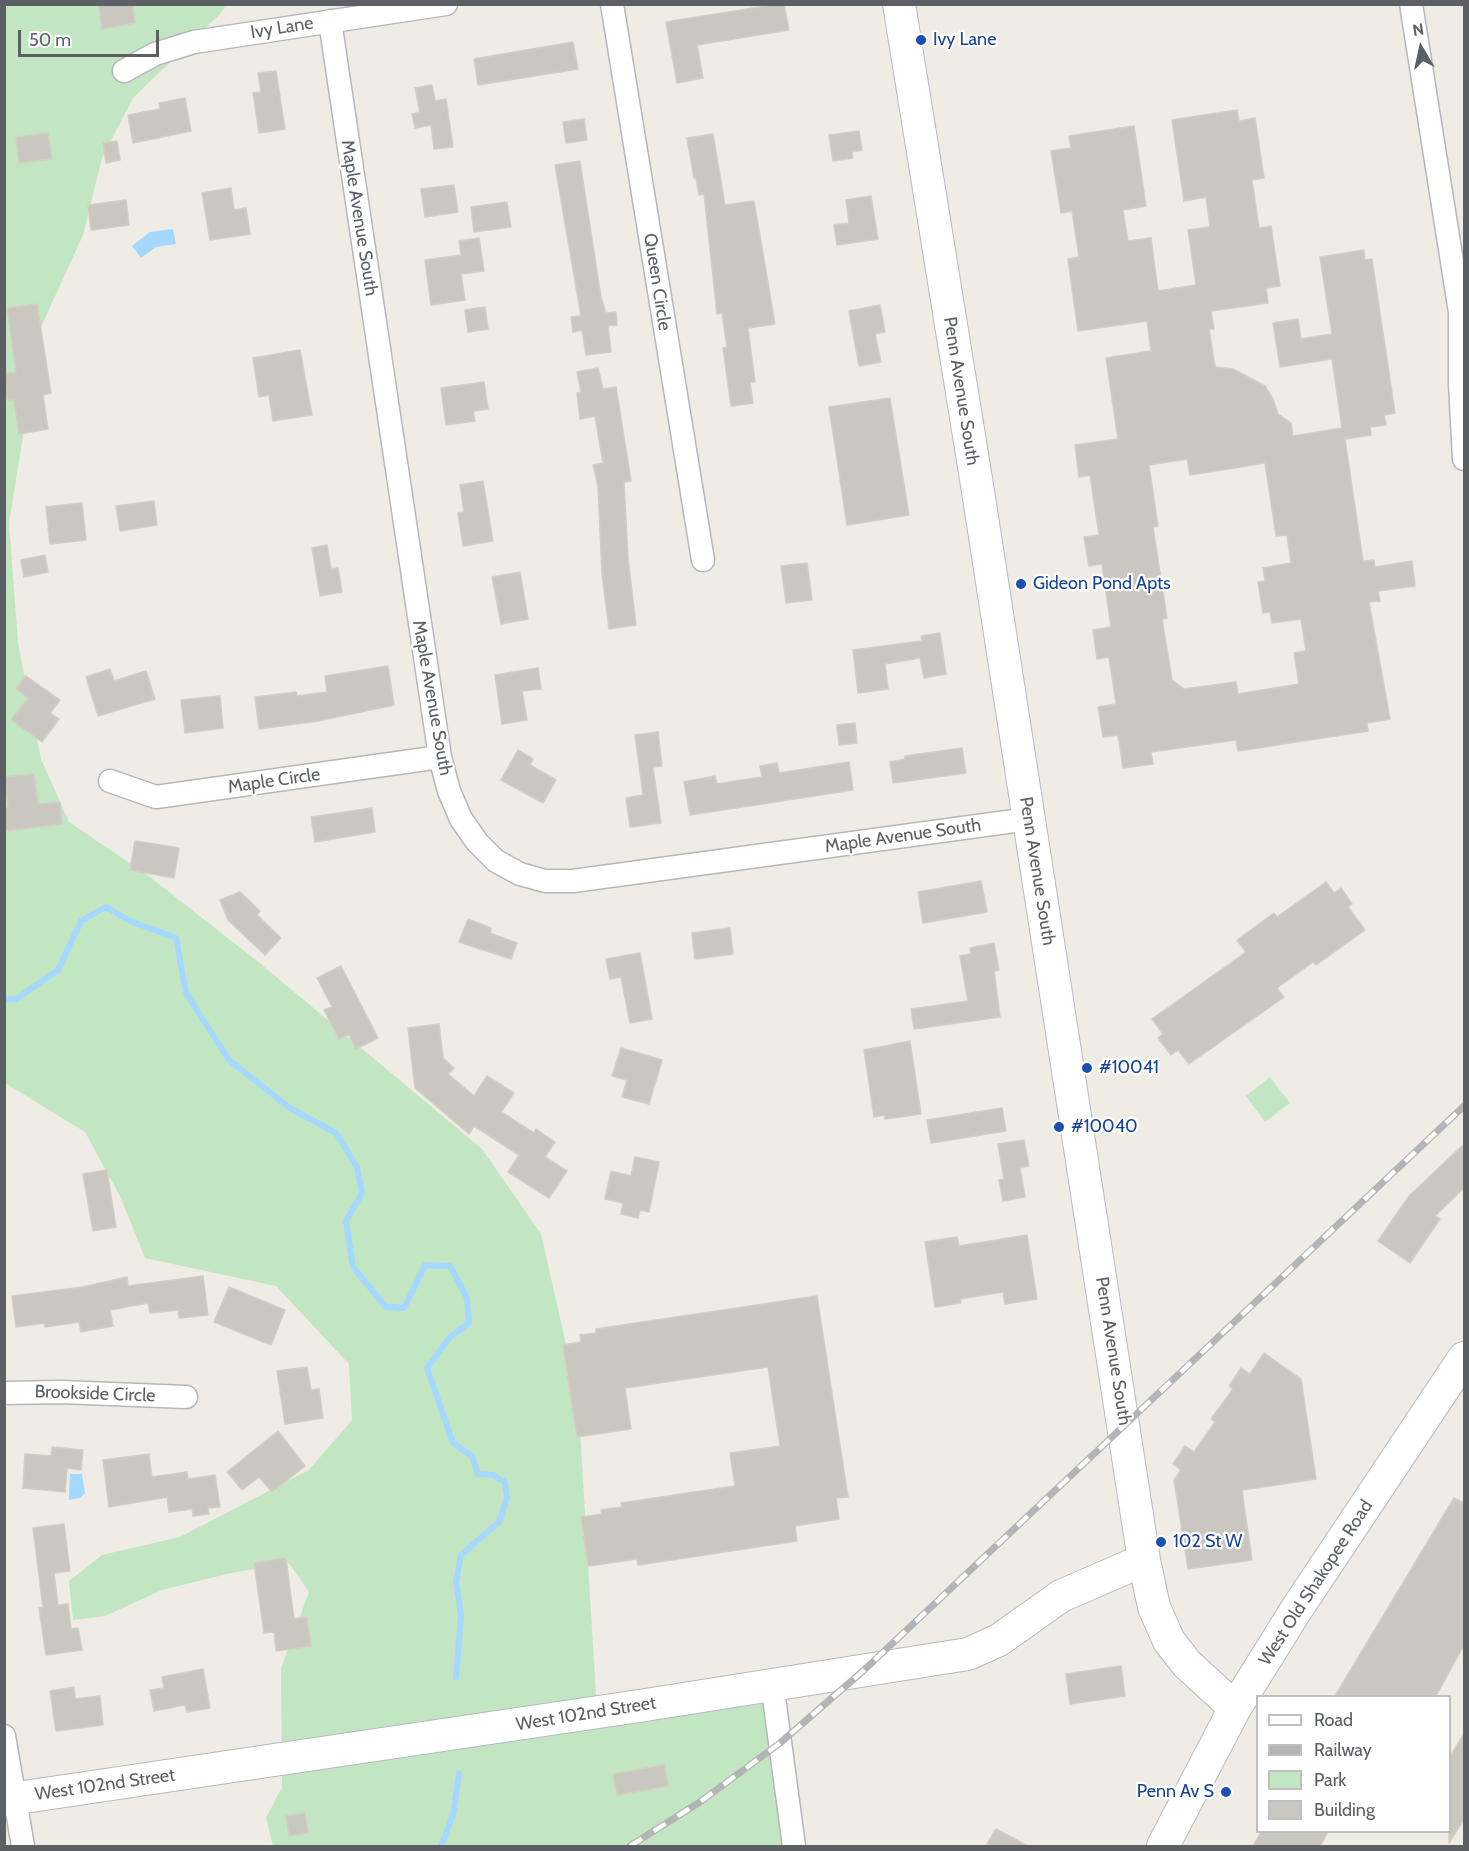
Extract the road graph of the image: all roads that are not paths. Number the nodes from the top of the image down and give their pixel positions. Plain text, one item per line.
1 (446, 4) edge
2 (612, 4) edge
3 (898, 4) edge
4 (1411, 4) edge
5 (330, 21) junction
6 (124, 71) dead end
7 (1462, 384) edge
8 (1464, 459) edge
9 (703, 560) dead end
10 (440, 757) junction
11 (110, 781) dead end
12 (1029, 819) junction
13 (1464, 1358) edge
14 (4, 1393) edge
15 (186, 1397) dead end
16 (1144, 1560) junction
17 (772, 1683) junction
18 (1235, 1708) junction
19 (4, 1736) edge
20 (9, 1799) edge
21 (23, 1846) edge
22 (794, 1846) edge
23 (1162, 1846) edge

1 - 5 street, Ivy Lane
2 - 9 street, Queen Circle
3 - 12 main road, Penn Avenue South
4 - 7 street
5 - 6 street, Ivy Lane
5 - 10 street, Maple Avenue South
7 - 8 street
10 - 11 street, Maple Circle
10 - 12 street, Maple Avenue South
12 - 16 main road, Penn Avenue South
13 - 18 main road, West Old Shakopee Road
14 - 15 street, Brookside Circle
16 - 17 main road, West 102nd Street
16 - 18 main road, Penn Avenue South
17 - 20 main road, West 102nd Street
17 - 22 street
18 - 23 main road, West Old Shakopee Road
19 - 20 street
20 - 21 street

